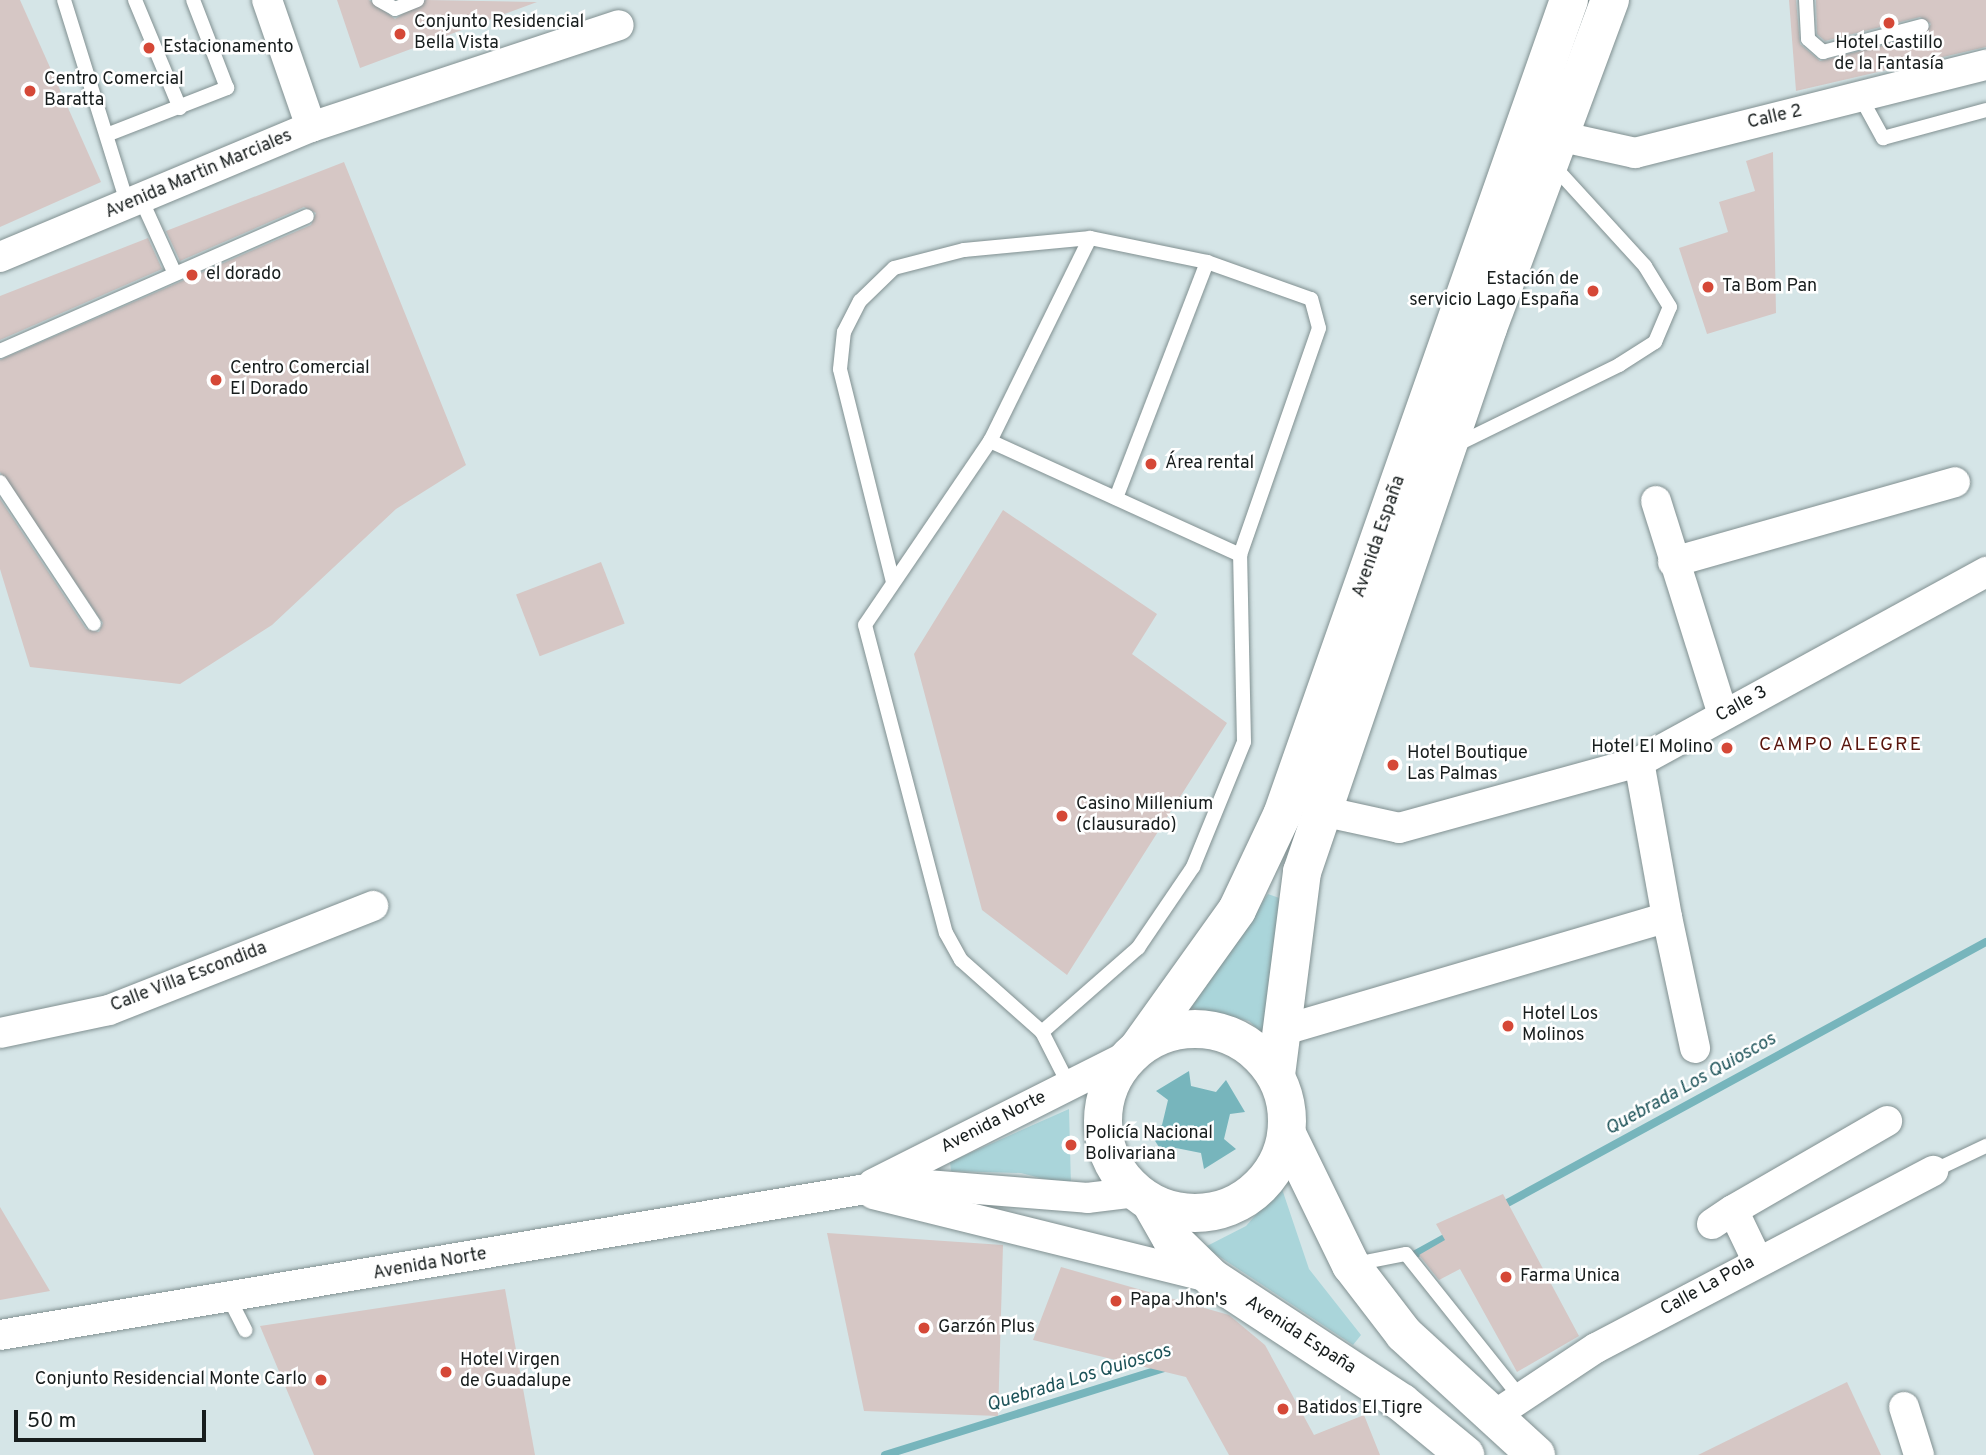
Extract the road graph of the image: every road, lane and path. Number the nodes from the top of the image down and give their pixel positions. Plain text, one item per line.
1 (64, 0) edge
2 (135, 0) edge
3 (193, 0) edge
4 (267, 0) edge
5 (379, 0) edge
6 (418, 0) edge
7 (1569, 0) edge
8 (1610, 0) edge
9 (1806, 0) edge
10 (619, 25) dead end
11 (1922, 26) dead end
12 (1986, 65) edge
13 (1861, 98) junction
14 (180, 108) junction
15 (1986, 110) edge
16 (311, 127) junction
17 (109, 134) junction
18 (1557, 150) junction
19 (134, 202) junction
20 (307, 216) dead end
21 (1090, 238) junction
22 (0, 257) edge
23 (1207, 262) junction
24 (175, 274) junction
25 (0, 351) edge
26 (990, 441) junction
27 (1447, 449) junction
28 (0, 482) edge
29 (1955, 482) dead end
30 (1116, 498) junction
31 (1656, 501) dead end
32 (1240, 555) junction
33 (1673, 562) junction
34 (1986, 572) edge
35 (893, 582) junction
36 (94, 624) dead end
37 (1723, 715) junction
38 (1639, 762) junction
39 (1322, 811) junction
40 (373, 906) dead end
41 (1667, 917) junction
42 (1284, 1030) junction
43 (1042, 1032) junction
44 (0, 1033) edge
45 (1695, 1048) dead end
46 (1133, 1052) junction
47 (1276, 1075) junction
48 (1069, 1085) junction
49 (1887, 1121) dead end
50 (1287, 1134) junction
51 (1986, 1146) edge
52 (1933, 1171) joint
53 (860, 1190) junction
54 (1143, 1198) junction
55 (1757, 1260) junction
56 (1351, 1265) junction
57 (1212, 1278) junction
58 (230, 1300) junction
59 (245, 1330) dead end
60 (0, 1335) edge
61 (1506, 1407) junction
62 (1904, 1407) dead end
63 (1465, 1455) edge
64 (1536, 1455) edge
65 (1919, 1455) edge

1 - 17 lane
2 - 14 lane
3 - 14 lane
4 - 16 street, Avenida Martin Marciales
5 - 6 lane
7 - 46 main road, Avenida España
8 - 18 main road, Avenida España
9 - 11 lane
10 - 16 street
12 - 13 street, Calle 2
13 - 15 lane
13 - 18 street, Calle 2
14 - 17 lane
16 - 19 street, Avenida Martin Marciales
17 - 19 lane
18 - 27 main road, Avenida España
18 - 27 lane
19 - 22 street, Avenida Martin Marciales
19 - 24 lane
20 - 24 lane
21 - 23 lane
21 - 26 lane
21 - 35 lane
23 - 30 lane
23 - 32 lane
24 - 25 lane
26 - 30 lane
26 - 35 lane
27 - 39 main road, Avenida España
28 - 36 lane
29 - 33 street
30 - 32 lane
31 - 33 street
32 - 43 lane
33 - 37 street
34 - 37 street, Calle 3
35 - 43 lane
37 - 38 street, Calle 3
38 - 39 street, Calle 3
38 - 41 street
39 - 42 main road, Avenida España
40 - 44 street, Calle Villa Escondida
41 - 42 street
41 - 45 street
42 - 47 main road, Avenida España
43 - 48 lane
46 - 47 main road
46 - 48 street, Avenida Norte
46 - 54 main road
47 - 50 main road
48 - 53 street, Avenida Norte
49 - 55 street
50 - 54 main road
50 - 56 main road
51 - 52 lane
52 - 55 street, Calle La Pola
53 - 54 street, Avenida Norte
53 - 57 street
53 - 58 street, Avenida Norte
54 - 57 main road, Avenida España
55 - 61 street, Calle La Pola
56 - 61 main road
56 - 61 lane
57 - 63 main road, Avenida España
58 - 59 lane
58 - 60 street, Avenida Norte
61 - 64 main road
62 - 65 street

